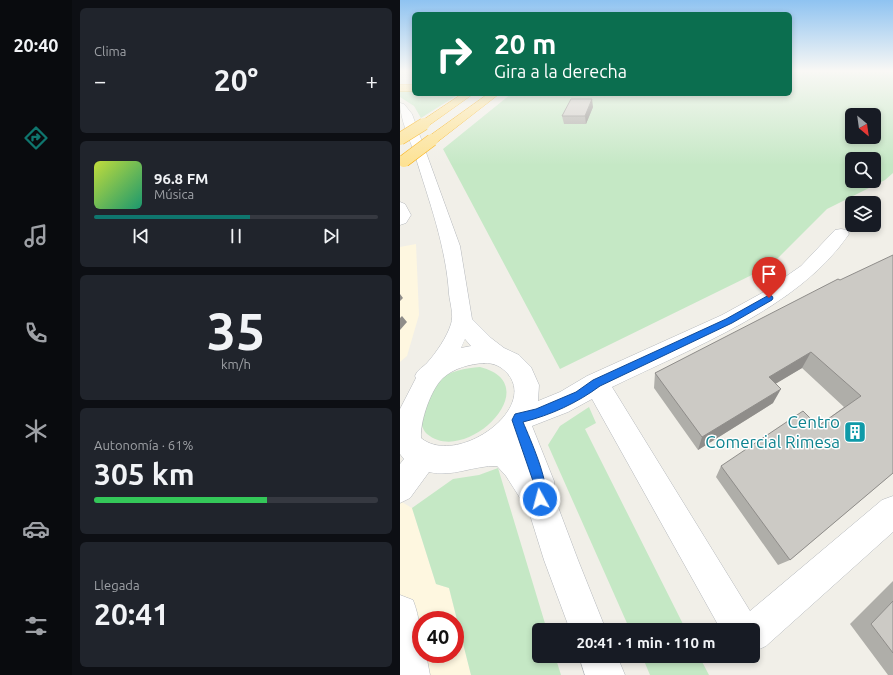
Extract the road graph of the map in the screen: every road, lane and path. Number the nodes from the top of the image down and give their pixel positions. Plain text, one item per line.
1 (456, 102) edge
2 (483, 102) edge
3 (400, 106) edge
4 (400, 139) edge
5 (402, 162) edge
6 (400, 207) edge
7 (400, 220) edge
8 (841, 234) dead end
9 (462, 322) junction
10 (496, 355) junction
11 (584, 388) junction
12 (413, 389) edge
13 (520, 414) junction
14 (411, 450) edge
15 (474, 454) junction
16 (400, 488) edge
17 (540, 499) junction
18 (893, 511) edge
19 (400, 614) edge
20 (585, 623) edge
21 (736, 623) edge
22 (760, 628) edge
23 (601, 663) edge
24 (410, 675) edge
25 (605, 675) edge

1 - 4 highway, bridge
2 - 5 highway, bridge
3 - 9 street
6 - 7 street
8 - 11 street
9 - 10 street
9 - 12 street
10 - 12 street
10 - 13 street
11 - 13 street
11 - 21 street
12 - 14 street
13 - 15 street
13 - 17 street
14 - 15 street
14 - 16 street
15 - 17 street
17 - 20 street
18 - 22 street
19 - 24 street
23 - 25 street

